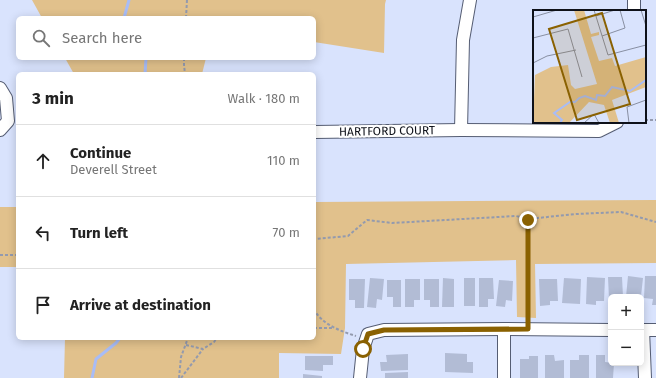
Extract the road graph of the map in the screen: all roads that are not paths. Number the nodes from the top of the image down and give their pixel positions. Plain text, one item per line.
1 (470, 0) edge
2 (0, 88) edge
3 (615, 123) edge
4 (0, 130) edge
5 (461, 130) junction
6 (316, 132) edge
7 (504, 329) junction
8 (608, 330) edge
9 (644, 330) edge
10 (656, 330) edge
11 (644, 366) edge
12 (360, 378) edge
13 (504, 378) edge
14 (644, 378) edge

1 - 5 street
2 - 4 street
3 - 5 street, HARTFORD COURT
5 - 6 street, HARTFORD COURT
7 - 8 street
7 - 12 street
7 - 13 street
9 - 10 street
11 - 14 street

